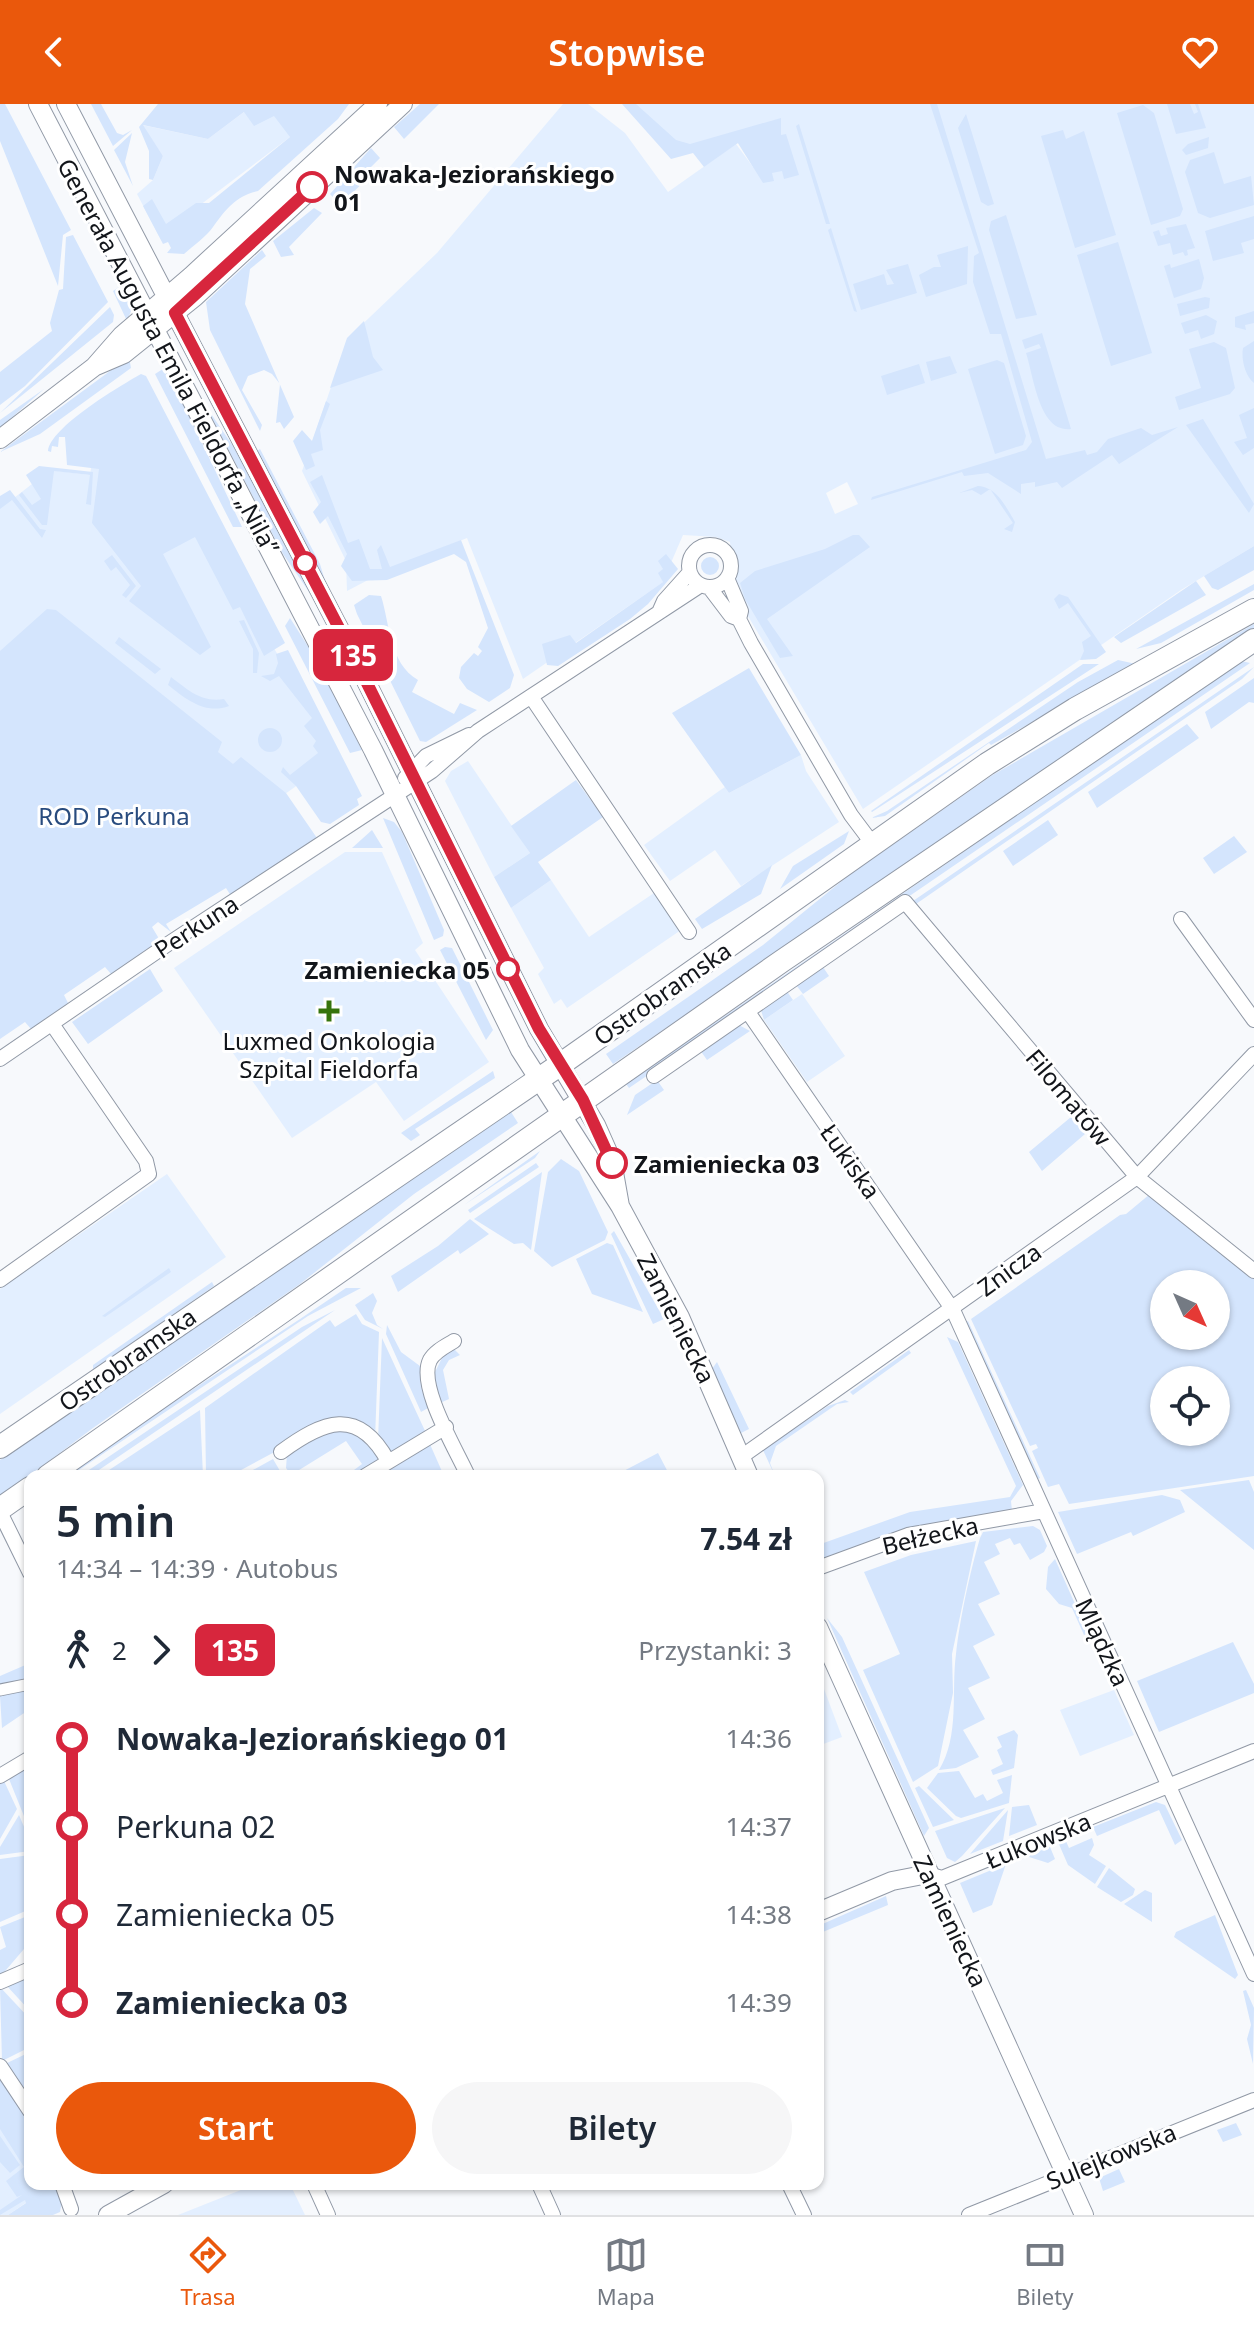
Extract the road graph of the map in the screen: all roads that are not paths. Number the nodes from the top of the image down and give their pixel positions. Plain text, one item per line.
1 (38, 104) edge
2 (66, 104) edge
3 (378, 104) edge
4 (403, 104) edge
5 (171, 306) junction
6 (152, 322) junction
7 (0, 439) edge
8 (690, 572) junction
9 (727, 578) junction
10 (705, 586) junction
11 (660, 610) junction
12 (1254, 610) edge
13 (739, 619) junction
14 (1253, 643) edge
15 (532, 698) junction
16 (412, 775) junction
17 (394, 795) junction
18 (872, 843) junction
19 (1181, 919) dead end
20 (689, 932) dead end
21 (748, 1012) junction
22 (1254, 1020) edge
23 (52, 1024) junction
24 (1254, 1054) edge
25 (0, 1059) edge
26 (561, 1064) junction
27 (654, 1076) dead end
28 (538, 1079) junction
29 (583, 1100) junction
30 (563, 1114) junction
31 (1137, 1177) junction
32 (620, 1206) junction
33 (1254, 1271) edge
34 (0, 1280) edge
35 (953, 1310) junction
36 (454, 1341) dead end
37 (446, 1427) junction
38 (0, 1447) edge
39 (281, 1452) dead end
40 (741, 1457) junction
41 (388, 1461) junction
42 (57, 1470) edge
43 (374, 1470) edge
44 (465, 1470) edge
45 (746, 1470) edge
46 (24, 1492) edge
47 (0, 1510) edge
48 (1044, 1511) junction
49 (24, 1560) edge
50 (824, 1566) edge
51 (824, 1640) edge
52 (24, 1685) edge
53 (0, 1690) edge
54 (1254, 1751) edge
55 (24, 1762) edge
56 (0, 1776) edge
57 (1168, 1786) junction
58 (928, 1874) junction
59 (824, 1909) edge
60 (24, 1972) edge
61 (1254, 1974) edge
62 (0, 1982) edge
63 (0, 2066) edge
64 (1254, 2100) edge
65 (24, 2102) edge
66 (1066, 2174) junction
67 (64, 2190) edge
68 (153, 2190) edge
69 (317, 2190) edge
70 (542, 2190) edge
71 (792, 2190) edge
72 (71, 2209) dead end
73 (108, 2215) edge
74 (328, 2215) edge
75 (553, 2215) edge
76 (804, 2215) edge
77 (969, 2215) edge
78 (1084, 2215) edge

1 - 6 street, Generała Augusta Emila Fieldorfa „Nila”
2 - 5 street, Generała Augusta Emila Fieldorfa „Nila”
3 - 5 street
4 - 5 street
5 - 6 street
5 - 16 street, Generała Augusta Emila Fieldorfa „Nila”
6 - 7 street
6 - 17 street, Generała Augusta Emila Fieldorfa „Nila”
8 - 9 street
8 - 10 street
8 - 11 street, Perkuna
9 - 10 street
9 - 13 street
10 - 11 street, Perkuna
10 - 13 street
11 - 15 street, Perkuna
12 - 18 main road, Ostrobramska
13 - 18 street
14 - 29 main road, Ostrobramska
15 - 16 street, Perkuna
15 - 20 street
16 - 17 street, Perkuna
16 - 26 street, Generała Augusta Emila Fieldorfa „Nila”
17 - 23 street, Perkuna
17 - 28 street, Generała Augusta Emila Fieldorfa „Nila”
18 - 26 main road, Ostrobramska
19 - 22 street
21 - 27 street
21 - 31 street, Filomatów
21 - 35 street, Łukiska
23 - 25 street, Perkuna
23 - 34 street
24 - 31 street, Znicza
26 - 28 main road, Ostrobramska
26 - 29 street, Generała Augusta Emila Fieldorfa „Nila”
28 - 30 street, Zamieniecka
28 - 38 main road, Ostrobramska
29 - 30 main road, Ostrobramska
29 - 32 street, Zamieniecka
30 - 32 street, Zamieniecka
30 - 42 main road, Ostrobramska
31 - 33 street, Filomatów
31 - 35 street, Znicza
32 - 40 street, Zamieniecka
35 - 40 street, Znicza
35 - 48 street, Mlądzka
36 - 37 street
37 - 41 street
37 - 44 street
39 - 41 street
40 - 45 street, Zamieniecka
41 - 43 street
46 - 47 main road
47 - 49 street
48 - 50 street, Bełżecka
48 - 57 street, Mlądzka
51 - 58 street, Zamieniecka
52 - 53 street
54 - 57 street, Łukowska
55 - 56 street
57 - 58 street, Łukowska
57 - 61 street, Mlądzka
58 - 59 street, Łukowska
58 - 66 street, Zamieniecka
60 - 62 street
63 - 65 street
64 - 66 street, Sulejkowska
66 - 77 street, Sulejkowska
66 - 78 street, Zamieniecka
67 - 72 street
68 - 73 street
69 - 74 street
70 - 75 street
71 - 76 street

